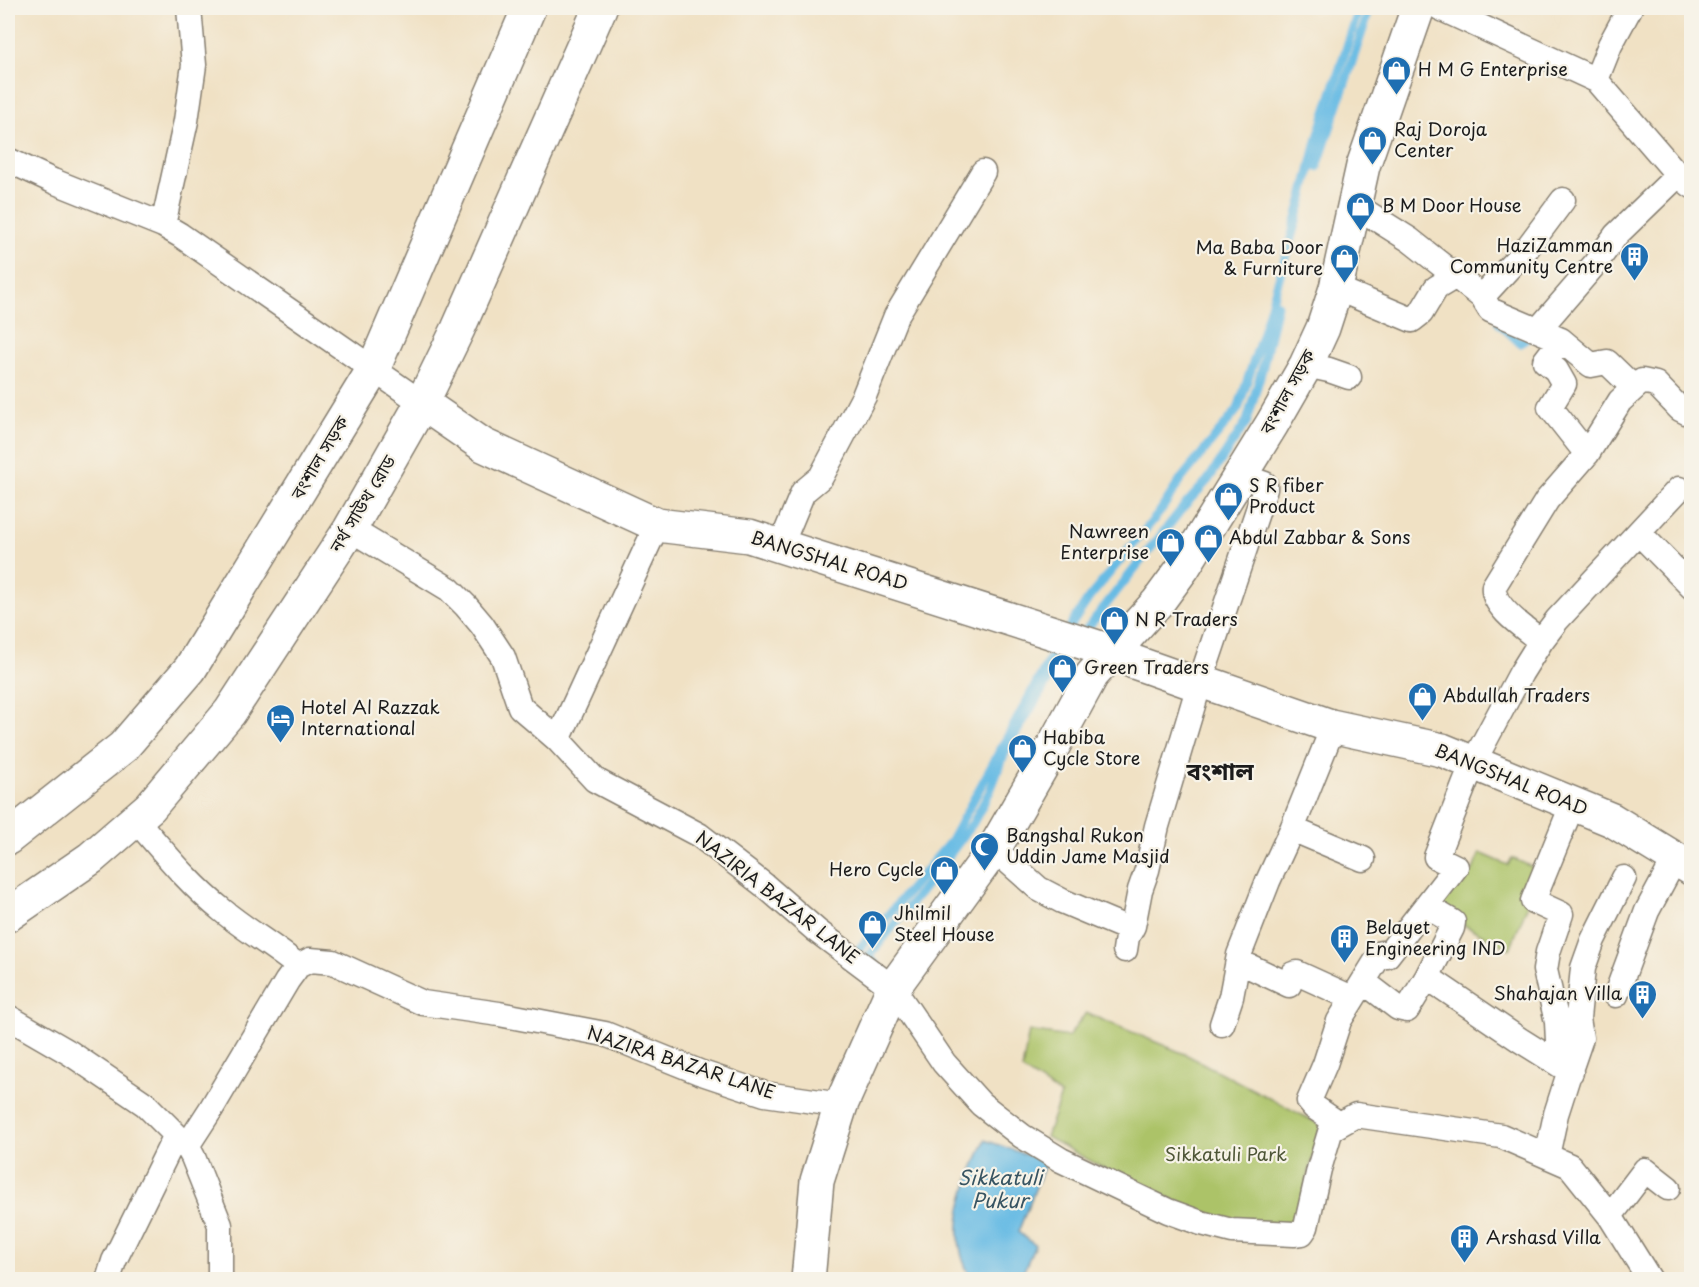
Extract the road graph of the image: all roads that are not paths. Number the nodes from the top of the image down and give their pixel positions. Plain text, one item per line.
1 (189, 8) edge
2 (529, 8) edge
3 (600, 8) edge
4 (1418, 8) edge
5 (1440, 8) edge
6 (1630, 8) edge
7 (1596, 80) junction
8 (8, 160) edge
9 (983, 172) dead end
10 (1685, 180) edge
11 (1563, 200) dead end
12 (1353, 204) junction
13 (163, 225) junction
14 (1456, 276) junction
15 (1336, 288) junction
16 (1482, 297) junction
17 (1538, 330) junction
18 (1561, 340) junction
19 (1306, 364) junction
20 (373, 370) junction
21 (1349, 377) dead end
22 (1634, 388) junction
23 (422, 403) junction
24 (1692, 416) edge
25 (1587, 454) junction
26 (1239, 475) junction
27 (1679, 489) dead end
28 (657, 525) junction
29 (350, 529) junction
30 (1640, 533) junction
31 (781, 546) junction
32 (1692, 586) edge
33 (1541, 641) junction
34 (1113, 652) junction
35 (1200, 683) junction
36 (1331, 726) junction
37 (558, 740) junction
38 (1473, 763) junction
39 (1573, 803) junction
40 (136, 820) junction
41 (1292, 829) junction
42 (8, 838) edge
43 (994, 849) junction
44 (1363, 859) dead end
45 (1683, 864) edge
46 (1624, 878) dead end
47 (1426, 906) junction
48 (8, 915) edge
49 (1238, 962) junction
50 (298, 966) junction
51 (1427, 977) junction
52 (893, 988) junction
53 (1358, 990) junction
54 (1616, 995) dead end
55 (8, 1017) edge
56 (1222, 1024) dead end
57 (1571, 1069) junction
58 (841, 1105) junction
59 (1339, 1124) junction
60 (181, 1141) junction
61 (1546, 1156) junction
62 (1668, 1188) dead end
63 (1610, 1216) junction
64 (108, 1280) edge
65 (220, 1280) edge
66 (808, 1280) edge
67 (1650, 1280) edge

1 - 13 street
2 - 20 main road, বংশাল সড়ক
3 - 23 main road, নর্থ সাউথ রোড
4 - 12 main road, বংশাল সড়ক
5 - 7 street
6 - 7 street
7 - 10 street
8 - 13 street
9 - 31 street
10 - 17 street
11 - 16 street
12 - 14 street
12 - 15 main road, বংশাল সড়ক
13 - 20 street
14 - 15 street
14 - 16 street
15 - 19 main road, বংশাল সড়ক
16 - 17 street
17 - 18 street
18 - 22 street
18 - 25 street
19 - 21 street
19 - 26 main road, বংশাল সড়ক
20 - 23 street
20 - 42 main road, বংশাল সড়ক
22 - 24 street
22 - 25 street
23 - 28 main road, BANGSHAL ROAD
23 - 29 main road, নর্থ সাউথ রোড
25 - 33 street
26 - 34 main road, বংশাল সড়ক
26 - 35 street
27 - 30 street
28 - 31 main road, BANGSHAL ROAD
28 - 37 street
29 - 37 street, NAZIRIA BAZAR LANE
29 - 40 main road, নর্থ সাউথ রোড
30 - 32 street
30 - 33 street
31 - 34 main road, BANGSHAL ROAD
33 - 38 street
34 - 35 main road
34 - 43 main road, বংশাল সড়ক
35 - 36 main road, BANGSHAL ROAD
35 - 43 street
36 - 38 main road, BANGSHAL ROAD
36 - 41 street
37 - 52 street, NAZIRIA BAZAR LANE
38 - 39 main road, BANGSHAL ROAD
38 - 47 street
39 - 45 main road, BANGSHAL ROAD
39 - 57 street
40 - 48 main road, নর্থ সাউথ রোড
40 - 50 street
41 - 44 street
41 - 49 street
43 - 52 main road, বংশাল সড়ক
45 - 54 street, BANGSHAL ROAD
46 - 57 street
47 - 51 street
47 - 53 street
49 - 53 street
49 - 56 street
50 - 58 street, NAZIRA BAZAR LANE
50 - 60 street
51 - 53 street
51 - 57 street
52 - 58 main road, বংশাল সড়ক
52 - 59 street, NAZIRIA BAZAR LANE
53 - 59 street
55 - 60 street
57 - 61 street
58 - 66 main road, বংশাল সড়ক
59 - 61 street
60 - 64 street
60 - 65 street
61 - 63 street
62 - 63 street
63 - 67 street

